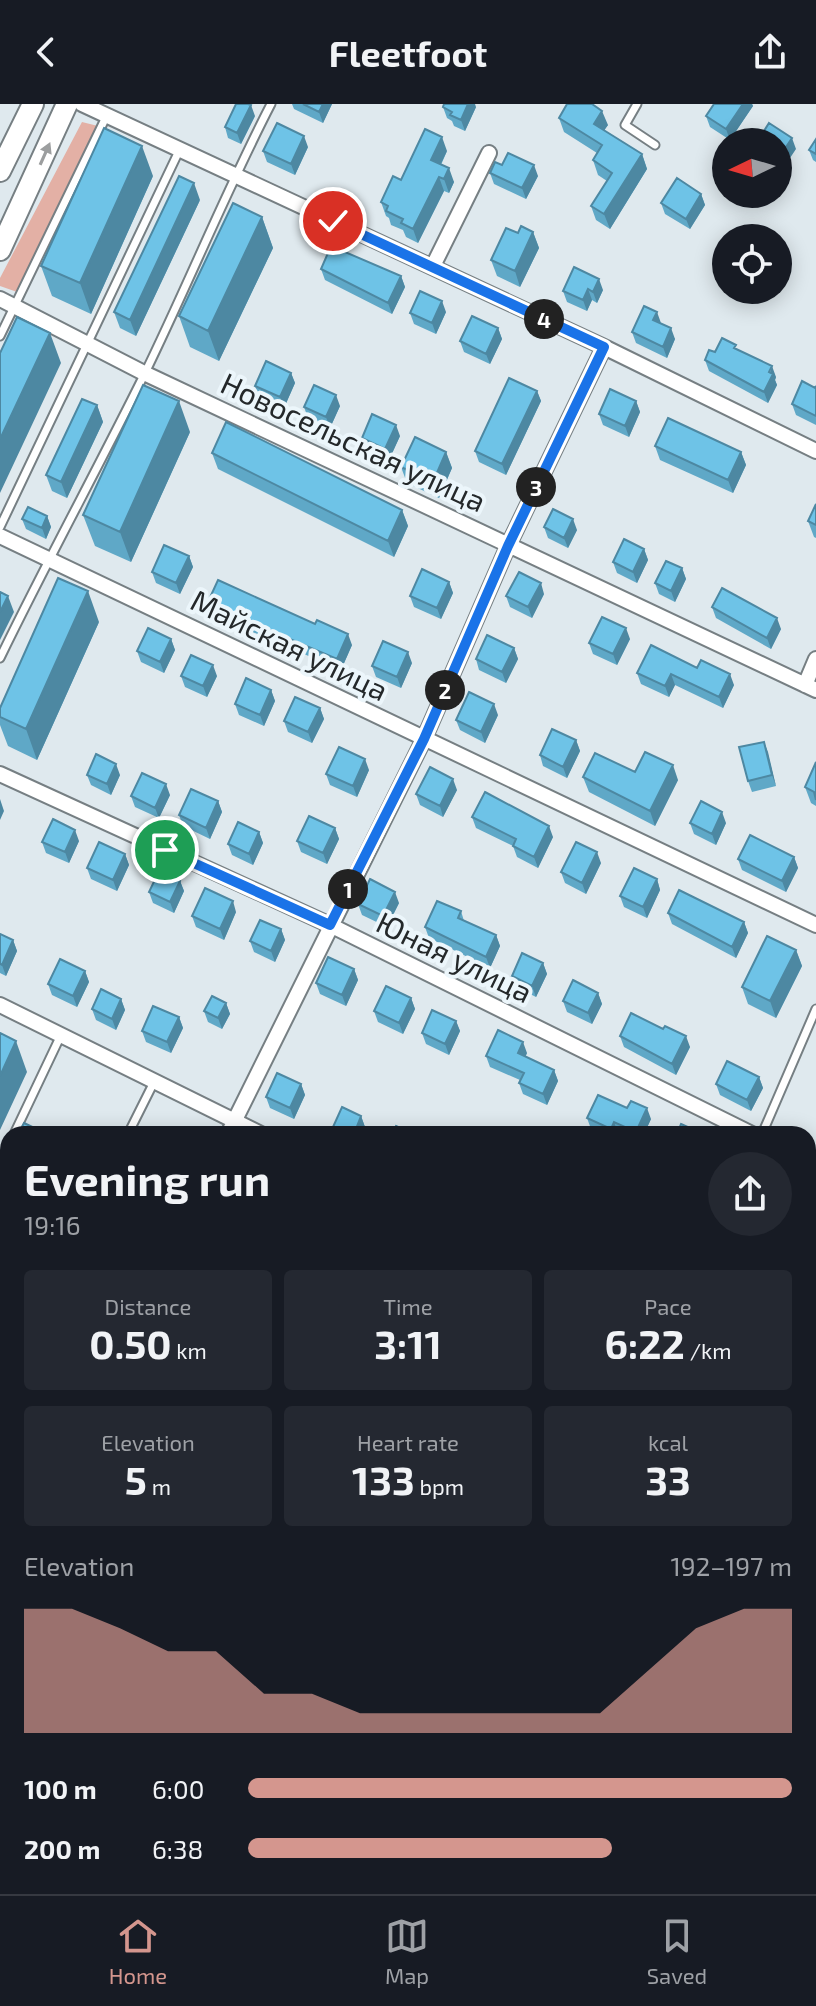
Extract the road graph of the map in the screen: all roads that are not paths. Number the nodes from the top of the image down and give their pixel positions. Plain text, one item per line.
1 (33, 104) edge
2 (67, 104) edge
3 (82, 104) edge
4 (271, 104) edge
5 (637, 104) edge
6 (107, 115) junction
7 (655, 145) dead end
8 (179, 151) junction
9 (489, 153) dead end
10 (0, 170) edge
11 (234, 175) junction
12 (31, 185) junction
13 (0, 250) edge
14 (433, 266) junction
15 (0, 299) edge
16 (15, 306) junction
17 (0, 336) edge
18 (86, 343) junction
19 (604, 347) junction
20 (144, 373) junction
21 (816, 451) edge
22 (0, 527) edge
23 (0, 536) edge
24 (508, 546) junction
25 (48, 559) junction
26 (0, 658) edge
27 (816, 659) edge
28 (810, 688) edge
29 (424, 739) junction
30 (0, 774) edge
31 (330, 925) junction
32 (816, 925) edge
33 (0, 1005) edge
34 (816, 1009) edge
35 (61, 1035) junction
36 (154, 1082) junction
37 (19, 1123) junction
38 (18, 1126) edge
39 (26, 1126) edge
40 (132, 1126) edge
41 (228, 1126) edge
42 (232, 1126) edge
43 (736, 1126) edge
44 (765, 1126) edge

1 - 10 main road
12 -> 2 main road
3 - 6 street
4 - 11 lane
5 - 7 lane
6 - 8 street
6 - 16 lane
8 - 11 street
8 - 18 lane
9 - 14 street
10 - 12 main road
11 - 14 street
11 - 20 lane
12 - 13 main road
14 - 19 street
15 - 16 street, Новосельская улица
16 - 17 lane
16 - 18 street, Новосельская улица
18 - 20 street, Новосельская улица
18 - 22 lane
19 - 21 street
19 - 24 street
20 - 24 street, Новосельская улица
20 - 25 lane
23 - 25 street, Майская улица
24 - 28 street, Новосельская улица
24 - 29 street
25 - 26 lane
25 - 29 street, Майская улица
27 - 28 street
29 - 31 street
29 - 32 street, Майская улица
30 - 31 street, Юная улица
31 - 42 street
31 - 43 street, Юная улица
33 - 35 street
34 - 44 lane
35 - 36 street
35 - 37 lane
36 - 40 lane
36 - 41 street
37 - 38 lane
37 - 39 lane

